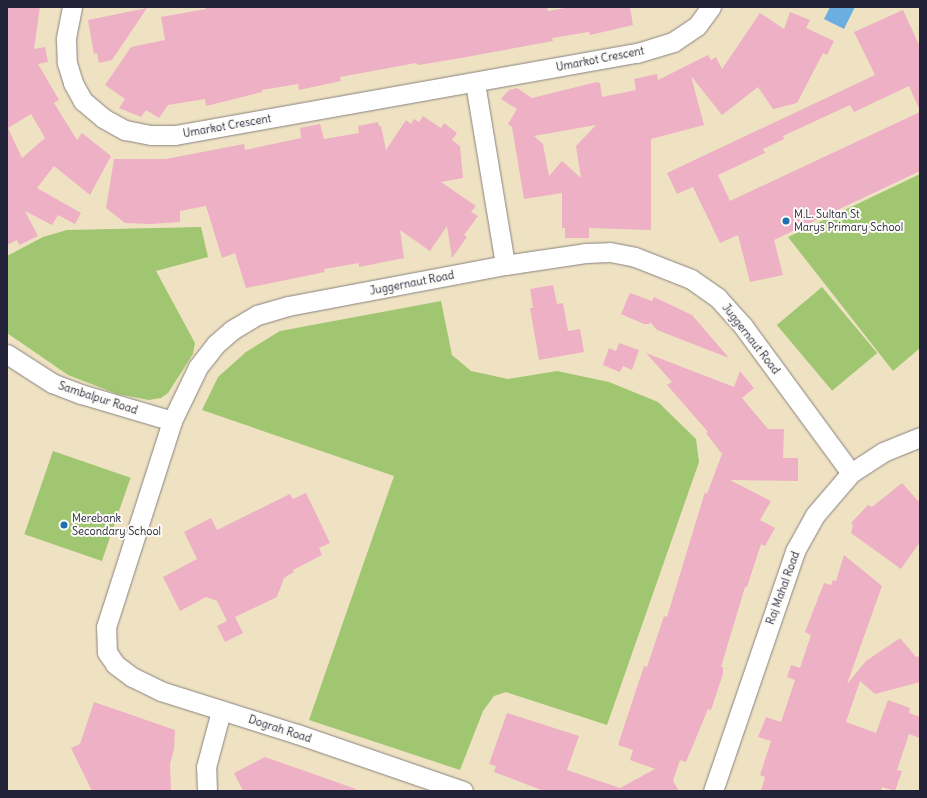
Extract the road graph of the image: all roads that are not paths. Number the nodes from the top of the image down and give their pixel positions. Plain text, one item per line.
1 (72, 7) edge
2 (711, 7) edge
3 (475, 83) junction
4 (505, 264) junction
5 (7, 354) edge
6 (172, 421) junction
7 (920, 437) edge
8 (851, 472) junction
9 (106, 652) joint
10 (221, 711) junction
11 (207, 791) edge
12 (463, 791) edge
13 (713, 791) edge

1 - 3 street, Umarkot Crescent
2 - 3 street, Umarkot Crescent
3 - 4 street
4 - 6 street, Juggernaut Road
4 - 8 street, Juggernaut Road
5 - 6 street, Sambalpur Road
6 - 9 street, Juggernaut Road
7 - 8 street, Raj Mahal Road
8 - 13 street, Raj Mahal Road
9 - 10 street, Dograh Road
10 - 11 street
10 - 12 street, Dograh Road

